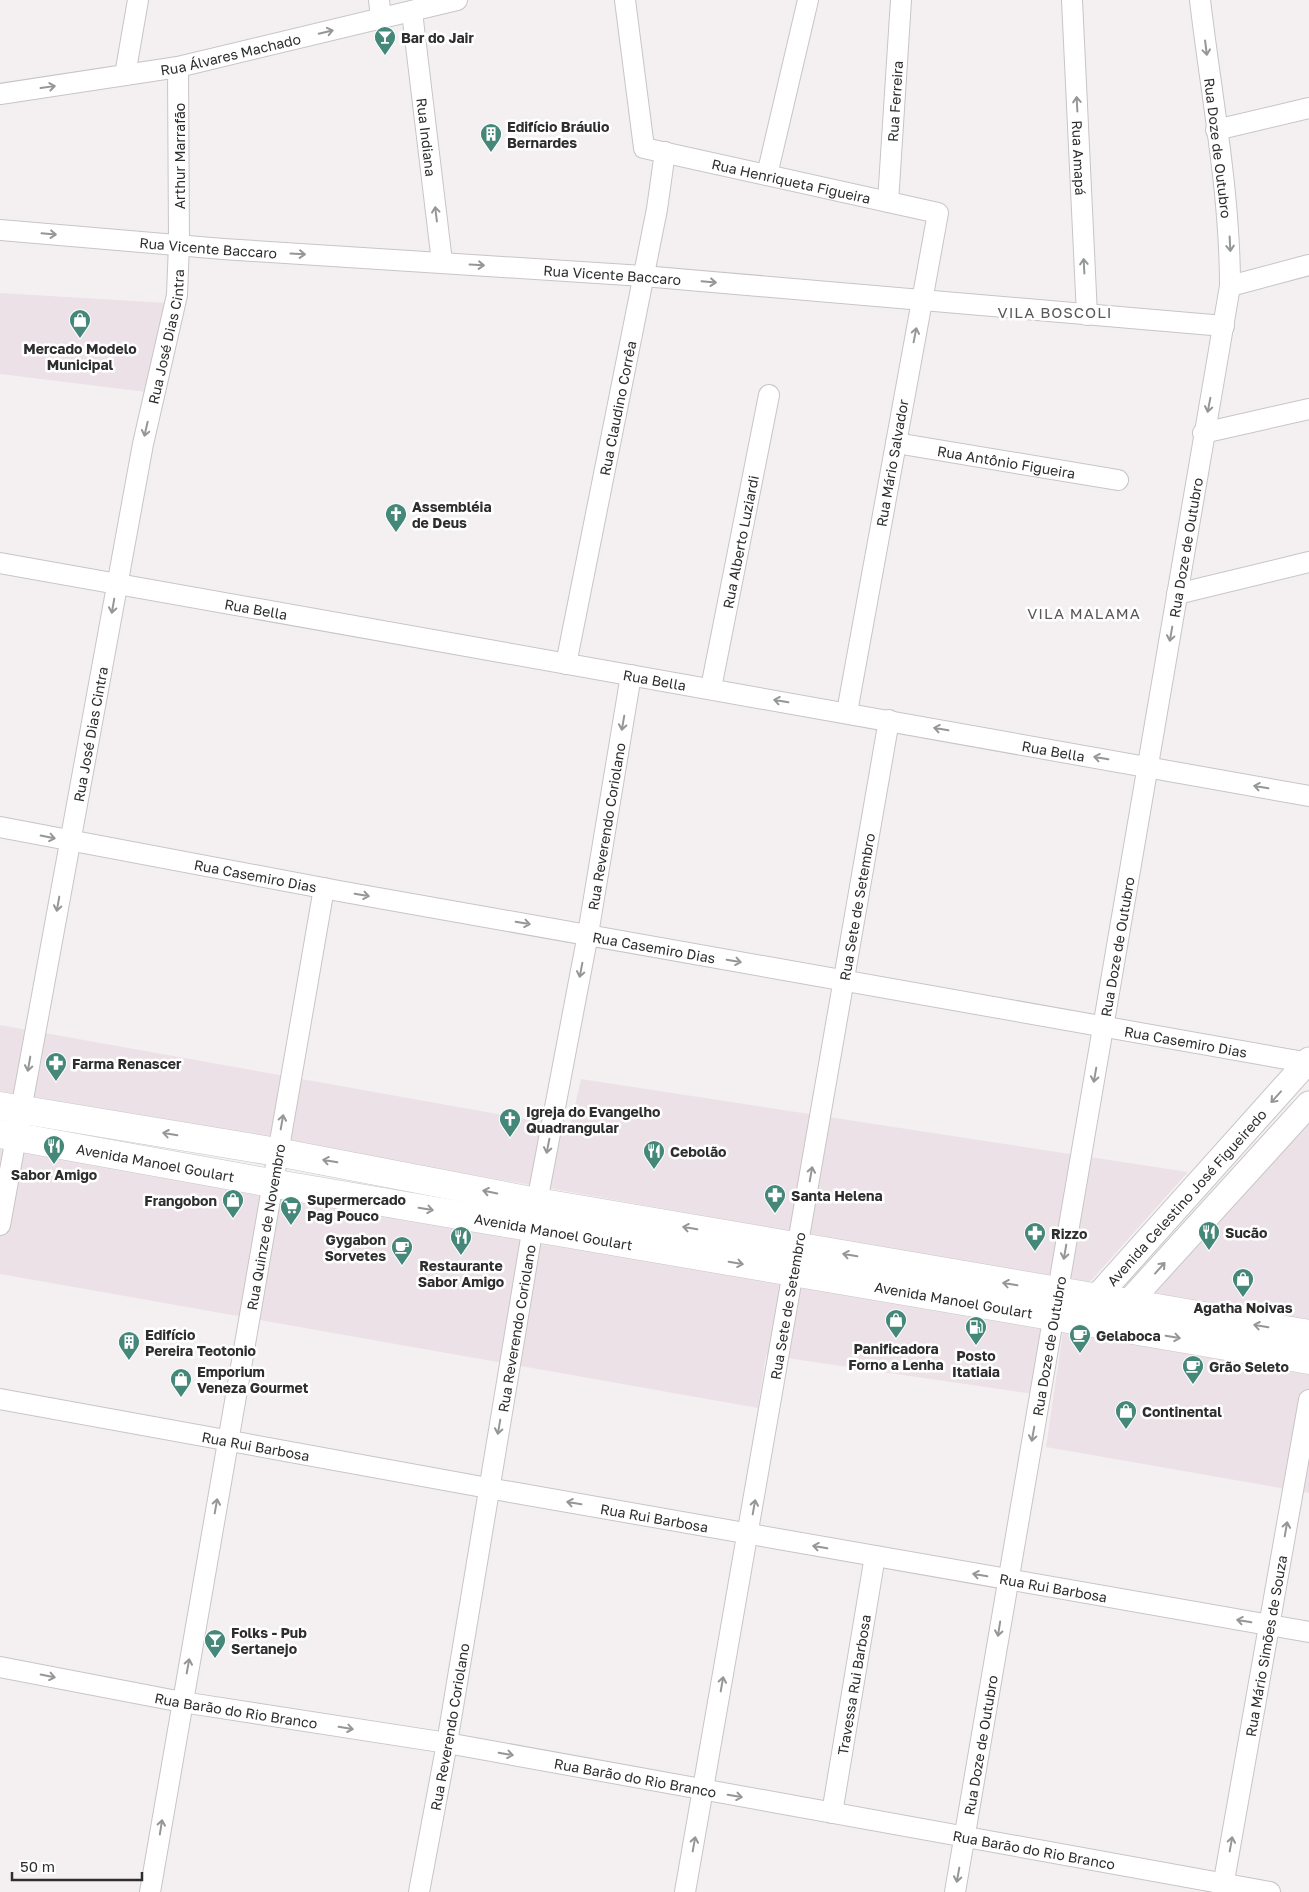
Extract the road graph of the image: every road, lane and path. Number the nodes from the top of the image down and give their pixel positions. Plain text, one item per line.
1 (138, 0) edge
2 (457, 0) edge
3 (625, 0) edge
4 (808, 0) edge
5 (901, 0) edge
6 (1072, 0) edge
7 (1200, 0) edge
8 (380, 9) edge
9 (412, 12) junction
10 (178, 67) junction
11 (125, 75) junction
12 (0, 94) edge
13 (1309, 108) edge
14 (1216, 130) junction
15 (665, 152) junction
16 (767, 175) junction
17 (888, 202) junction
18 (938, 213) joint
19 (0, 230) edge
20 (179, 244) junction
21 (442, 262) junction
22 (1309, 266) edge
23 (643, 276) junction
24 (1230, 286) junction
25 (922, 301) junction
26 (1086, 314) junction
27 (1224, 326) junction
28 (769, 395) dead end
29 (1309, 409) edge
30 (1203, 433) junction
31 (896, 443) junction
32 (1118, 480) dead end
33 (1309, 562) edge
34 (0, 563) edge
35 (117, 583) junction
36 (1178, 594) junction
37 (566, 664) junction
38 (631, 675) junction
39 (711, 688) junction
40 (846, 712) junction
41 (889, 720) junction
42 (1148, 767) junction
43 (1309, 796) edge
44 (0, 827) edge
45 (70, 841) junction
46 (324, 888) junction
47 (588, 934) junction
48 (844, 980) junction
49 (1103, 1027) junction
50 (1308, 1062) edge
51 (1309, 1104) edge
52 (10, 1108) edge
53 (8, 1136) edge
54 (277, 1152) junction
55 (271, 1183) junction
56 (535, 1215) junction
57 (0, 1225) edge
58 (798, 1246) junction
59 (793, 1273) junction
60 (1095, 1299) junction
61 (1127, 1304) junction
62 (1056, 1305) junction
63 (1108, 1326) junction
64 (1309, 1334) edge
65 (1309, 1360) edge
66 (0, 1399) edge
67 (1309, 1400) edge
68 (227, 1440) junction
69 (488, 1488) junction
70 (749, 1534) junction
71 (875, 1556) junction
72 (1007, 1580) junction
73 (1270, 1625) junction
74 (1309, 1632) edge
75 (0, 1667) edge
76 (182, 1702) junction
77 (447, 1743) junction
78 (703, 1790) junction
79 (832, 1813) junction
80 (964, 1837) junction
81 (1223, 1888) edge
82 (150, 1892) edge
83 (419, 1892) edge
84 (685, 1892) edge
85 (955, 1892) edge
86 (1270, 1892) edge

1 - 11 street
2 - 9 street, Rua Álvares Machado
3 - 15 street, Rua Henriqueta Figueira
4 - 16 street
5 - 17 street, Rua Ferreira
26 -> 6 street, Rua Amapá
7 -> 14 street, Rua Doze de Outubro
8 - 9 street, Rua Álvares Machado
10 -> 8 street, Rua Álvares Machado
21 -> 9 street, Rua Indiana
10 - 11 street, Rua Álvares Machado
10 - 20 street, Arthur Marrafão
12 -> 11 street, Rua Álvares Machado
13 - 14 street
14 -> 24 street, Rua Doze de Outubro
15 - 16 street, Rua Henriqueta Figueira
15 - 23 street, Rua Claudino Corrêa
16 - 17 street, Rua Henriqueta Figueira
17 - 18 street, Rua Henriqueta Figueira
18 - 25 street, Rua Mário Salvador
19 -> 20 street, Rua Vicente Baccaro
20 -> 21 street, Rua Vicente Baccaro
20 -> 35 street, Rua José Dias Cintra
21 -> 23 street, Rua Vicente Baccaro
22 - 24 street
23 -> 25 street, Rua Vicente Baccaro
23 - 37 street, Rua Claudino Corrêa
24 - 27 street, Rua Doze de Outubro
25 - 26 street, Rua Vicente Baccaro
31 -> 25 street, Rua Mário Salvador
26 - 27 street, Rua Vicente Baccaro
27 -> 30 street, Rua Doze de Outubro
28 - 39 street, Rua Alberto Luziardi
29 - 30 street
30 - 36 street, Rua Doze de Outubro
31 - 32 street, Rua Antônio Figueira
31 - 40 street, Rua Mário Salvador
33 - 36 street
34 - 35 street, Rua Bella
35 - 37 street, Rua Bella
35 -> 45 street, Rua José Dias Cintra
36 -> 42 street, Rua Doze de Outubro
37 - 38 street, Rua Bella
38 - 39 street, Rua Bella
38 -> 47 street, Rua Reverendo Coriolano
40 -> 39 street, Rua Bella
40 - 41 street, Rua Bella
42 -> 41 street, Rua Bella
41 - 48 street, Rua Sete de Setembro
43 -> 42 street, Rua Bella
42 - 49 street, Rua Doze de Outubro
44 -> 45 street, Rua Casemiro Dias
45 - 46 street, Rua Casemiro Dias
45 -> 52 street, Rua José Dias Cintra
46 -> 47 street, Rua Casemiro Dias
54 -> 46 street, Rua Quinze de Novembro
47 -> 48 street, Rua Casemiro Dias
47 -> 56 street, Rua Reverendo Coriolano
48 - 49 street, Rua Casemiro Dias
58 -> 48 street, Rua Sete de Setembro
49 - 50 street, Rua Casemiro Dias
49 -> 62 street, Rua Doze de Outubro
50 -> 60 street, Avenida Celestino José Figueiredo
61 -> 51 street, Avenida Celestino José Figueiredo
52 - 53 street, Rua José Dias Cintra
54 -> 52 main road, Avenida Manoel Goulart
53 - 55 main road, Avenida Manoel Goulart
53 - 57 street, Rua José Dias Cintra
54 - 55 street, Rua Quinze de Novembro
56 -> 54 main road, Avenida Manoel Goulart
55 -> 56 main road, Avenida Manoel Goulart
55 - 68 street, Rua Quinze de Novembro
58 -> 56 main road, Avenida Manoel Goulart
56 -> 59 main road, Avenida Manoel Goulart
56 -> 69 street, Rua Reverendo Coriolano
58 - 59 street, Rua Sete de Setembro
62 -> 58 main road, Avenida Manoel Goulart
59 - 62 main road, Avenida Manoel Goulart
70 -> 59 street, Rua Sete de Setembro
60 - 61 main road, Avenida Manoel Goulart
60 - 62 main road, Avenida Manoel Goulart
60 - 63 street
61 - 63 street, Avenida Celestino José Figueiredo
64 -> 61 main road, Avenida Manoel Goulart
62 - 63 main road, Avenida Manoel Goulart
62 -> 72 street, Rua Doze de Outubro
63 -> 65 main road, Avenida Manoel Goulart
66 - 68 street, Rua Rui Barbosa
73 -> 67 street, Rua Mário Simões de Souza
68 - 69 street, Rua Rui Barbosa
76 -> 68 street, Rua Quinze de Novembro
70 -> 69 street, Rua Rui Barbosa
69 - 77 street, Rua Reverendo Coriolano
71 -> 70 street, Rua Rui Barbosa
78 -> 70 street, Rua Sete de Setembro
72 -> 71 street, Rua Rui Barbosa
71 - 79 street, Travessa Rui Barbosa
73 -> 72 street, Rua Rui Barbosa
72 -> 80 street, Rua Doze de Outubro
73 - 74 street, Rua Rui Barbosa
81 -> 73 street, Rua Mário Simões de Souza
75 -> 76 street, Rua Barão do Rio Branco
76 -> 77 street, Rua Barão do Rio Branco
82 -> 76 street, Rua Quinze de Novembro
77 -> 78 street, Rua Barão do Rio Branco
77 - 83 street, Rua Reverendo Coriolano
78 -> 79 street, Rua Barão do Rio Branco
84 -> 78 street, Rua Sete de Setembro
79 - 80 street, Rua Barão do Rio Branco
80 - 81 street, Rua Barão do Rio Branco
80 -> 85 street, Rua Doze de Outubro
81 - 86 street, Rua Barão do Rio Branco

